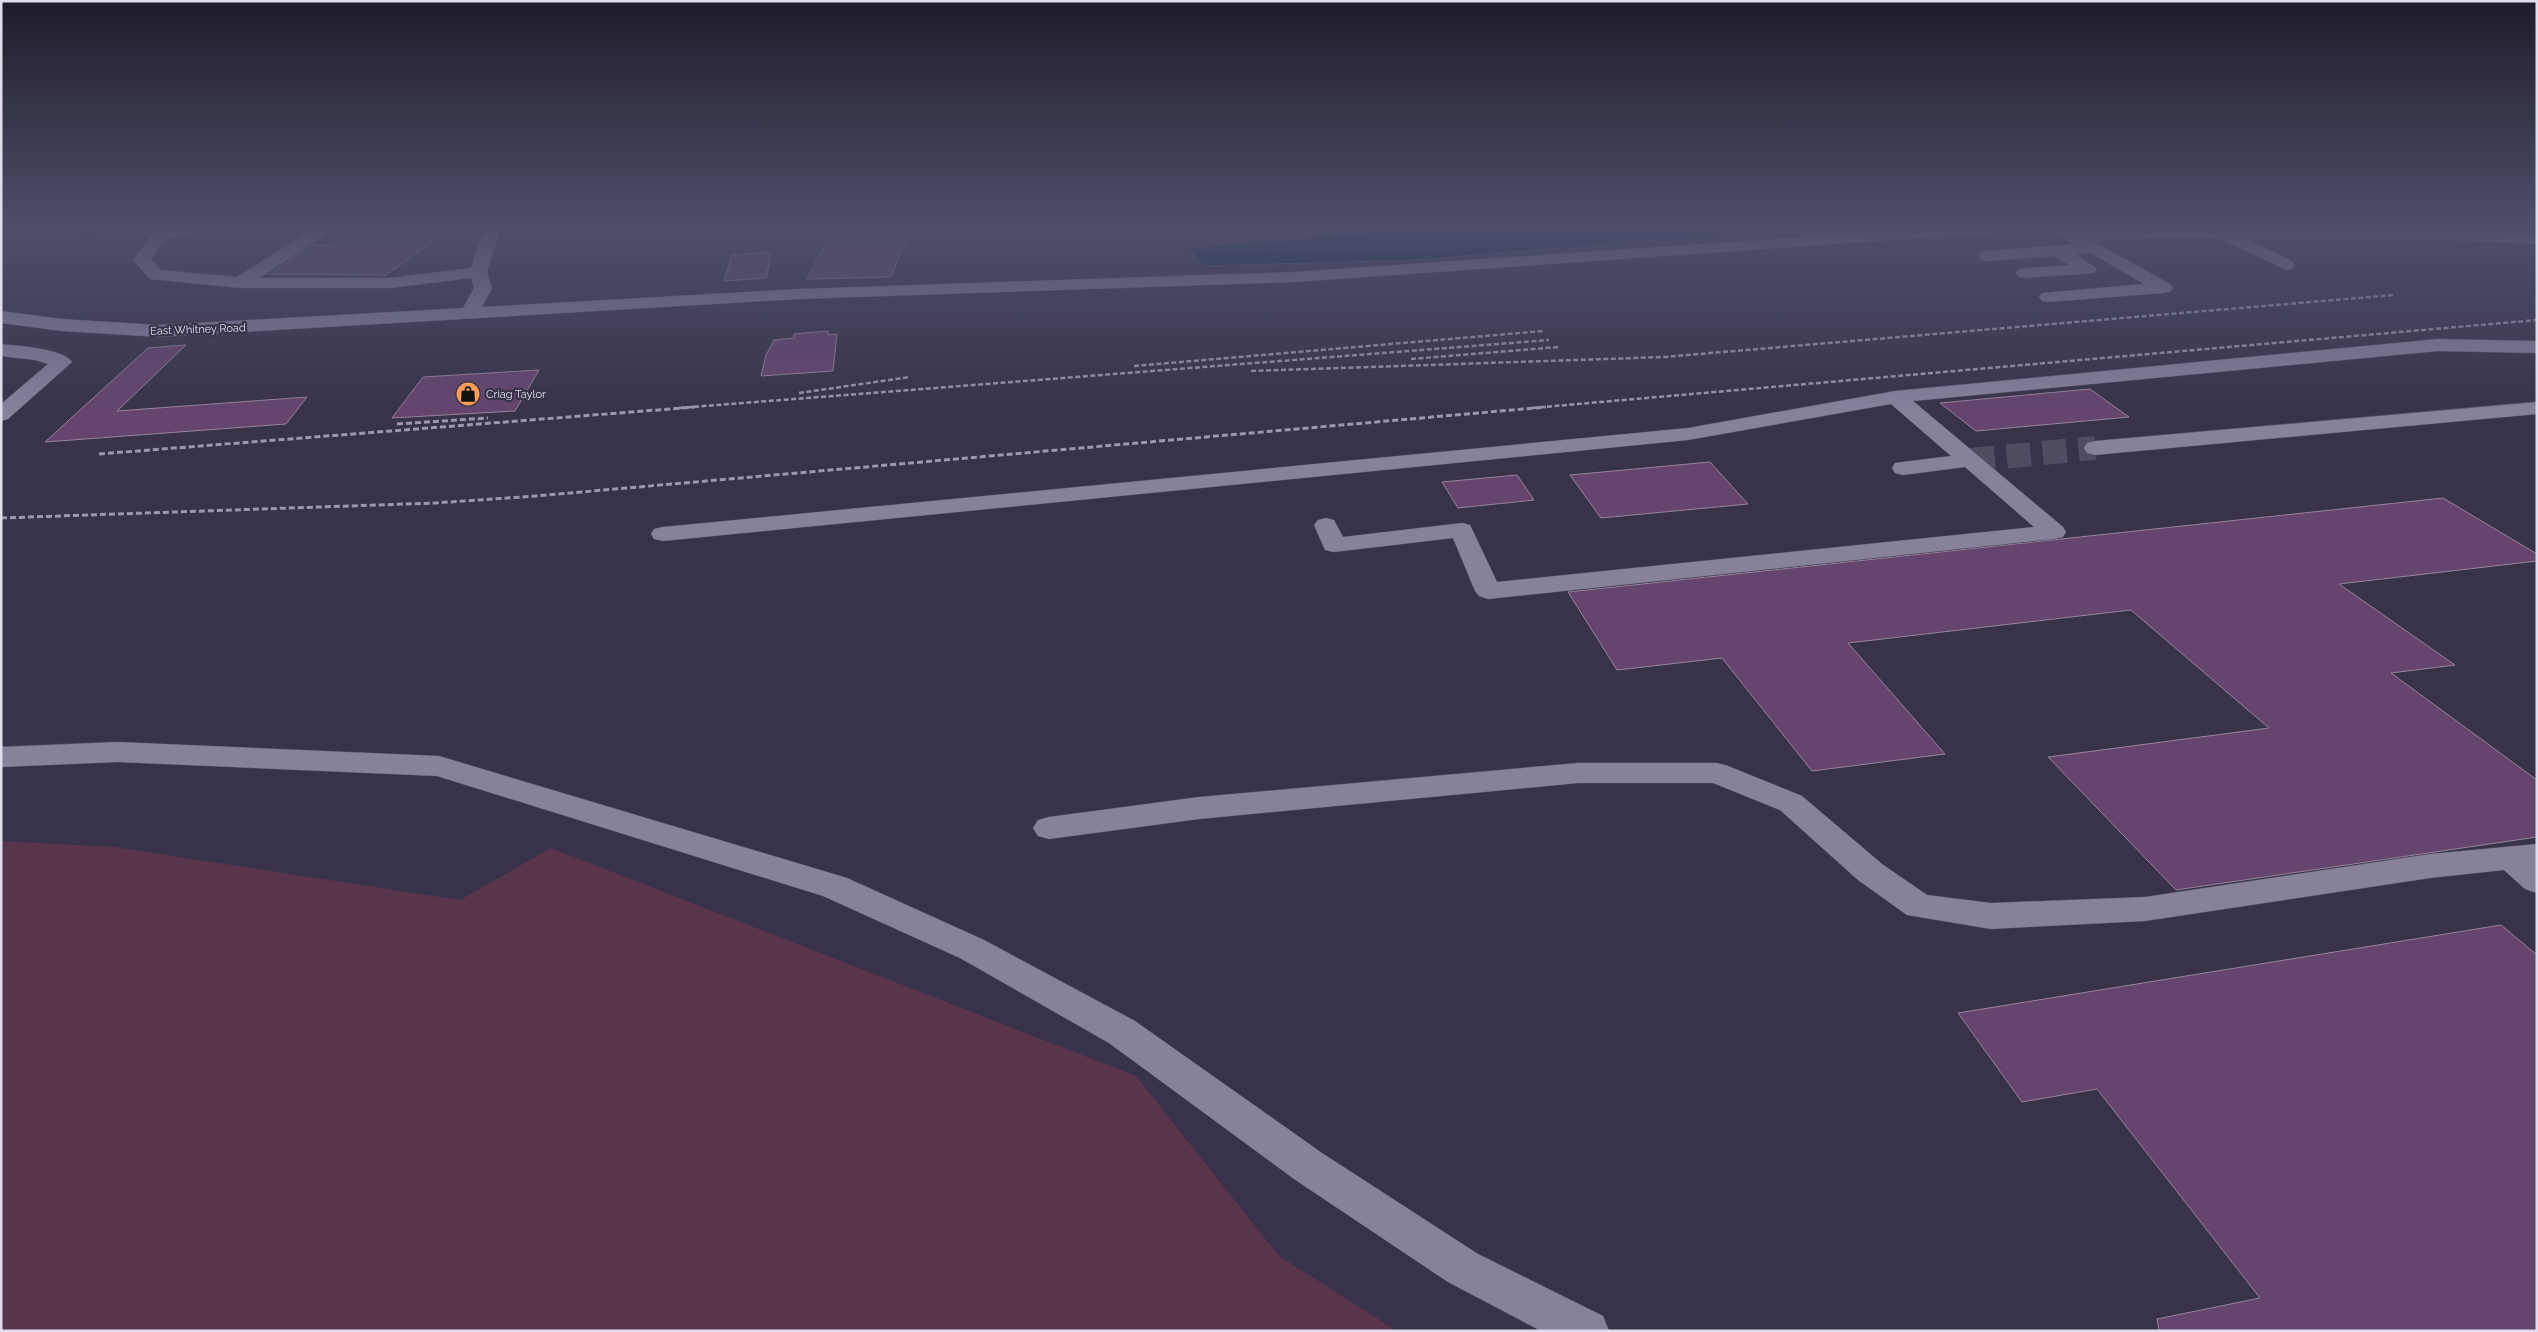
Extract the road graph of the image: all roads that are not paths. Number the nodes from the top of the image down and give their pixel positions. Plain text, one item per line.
1 (483, 288) edge
2 (969, 288) edge
3 (2162, 288) edge
4 (2048, 297) dead end
5 (469, 314) junction
6 (1, 318) edge
7 (97, 327) junction
8 (2537, 347) edge
9 (1, 350) edge
10 (37, 354) junction
11 (1, 370) edge
12 (1895, 397) junction
13 (2537, 408) edge
14 (1, 415) edge
15 (2095, 448) tunnel mouth
16 (1971, 460) junction
17 (1903, 468) dead end
18 (1326, 525) dead end
19 (664, 534) dead end
20 (1, 757) edge
21 (1049, 828) dead end
22 (2525, 856) edge
23 (2537, 881) edge
24 (1587, 1331) edge

1 - 5 street
2 - 5 street, East Whitney Road
3 - 4 street
5 - 7 street, East Whitney Road
6 - 7 street, East Whitney Road
7 - 10 street
8 - 12 street
9 - 10 street
10 - 11 street
10 - 14 street
12 - 16 street
12 - 19 street
13 - 15 street
16 - 17 street
16 - 18 street
20 - 24 street
21 - 22 street
22 - 23 street

